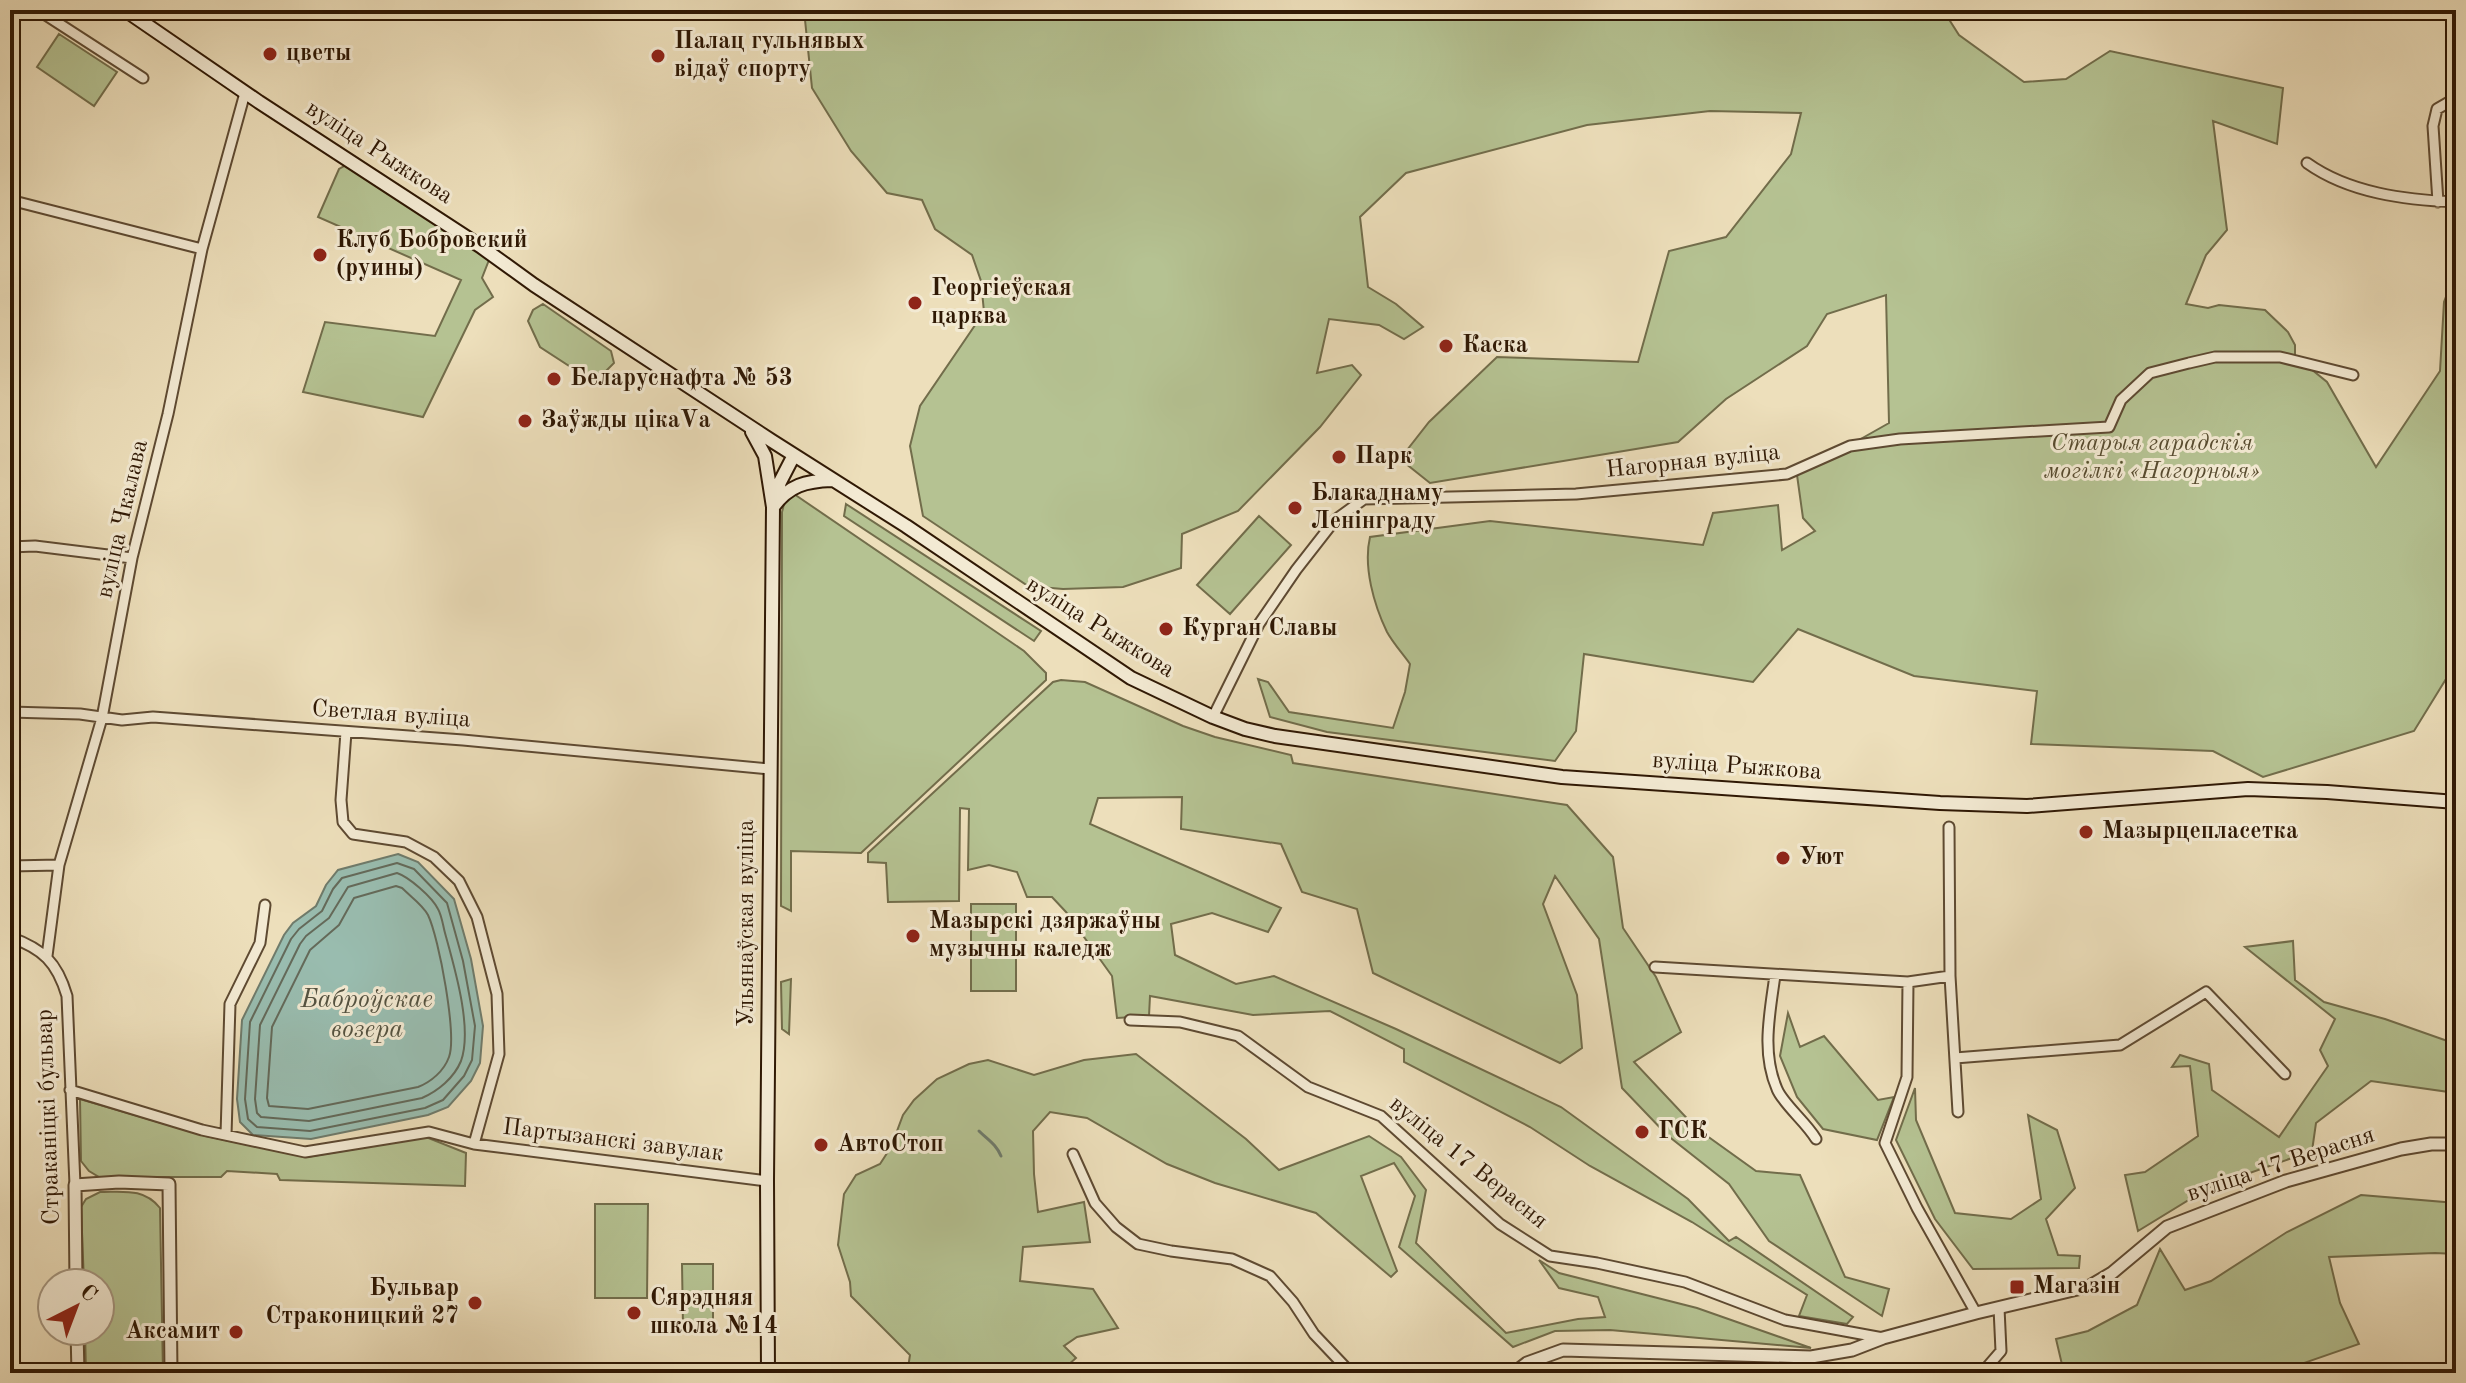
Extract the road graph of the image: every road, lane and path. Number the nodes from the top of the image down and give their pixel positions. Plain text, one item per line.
1 (38, 10) edge
2 (125, 10) edge
3 (143, 78) dead end
4 (245, 93) junction
5 (2456, 98) edge
6 (2307, 163) dead end
7 (10, 200) edge
8 (2438, 202) junction
9 (2456, 202) edge
10 (202, 249) junction
11 (2353, 375) dead end
12 (746, 424) junction
13 (794, 455) junction
14 (767, 473) junction
15 (834, 480) junction
16 (773, 507) junction
17 (10, 547) edge
18 (132, 558) junction
19 (10, 712) edge
20 (1213, 717) junction
21 (102, 718) junction
22 (346, 732) junction
23 (770, 769) junction
24 (2456, 802) edge
25 (1949, 827) dead end
26 (59, 865) junction
27 (10, 866) edge
28 (265, 905) dead end
29 (10, 937) edge
30 (47, 956) junction
31 (1655, 967) dead end
32 (1775, 975) junction
33 (1950, 976) junction
34 (1908, 982) junction
35 (1130, 1020) dead end
36 (1955, 1058) junction
37 (2285, 1074) dead end
38 (70, 1090) junction
39 (1958, 1112) dead end
40 (226, 1135) junction
41 (1816, 1139) dead end
42 (474, 1144) junction
43 (2456, 1144) edge
44 (1073, 1154) dead end
45 (767, 1181) junction
46 (75, 1185) junction
47 (76, 1267) edge
48 (1999, 1308) junction
49 (1976, 1313) junction
50 (1883, 1338) junction
51 (77, 1347) edge
52 (78, 1373) edge
53 (171, 1373) edge
54 (768, 1373) edge
55 (1351, 1373) edge
56 (1514, 1373) edge
57 (1982, 1373) edge

1 - 3 street
2 - 4 main road, вуліца Рыжкова
4 - 10 street, вуліца Чкалава
4 - 12 main road, вуліца Рыжкова
5 - 8 street
6 - 8 street
7 - 10 street
8 - 9 street
10 - 18 street, вуліца Чкалава
11 - 20 street, Нагорная вуліца
12 - 13 main road, вуліца Рыжкова
12 - 14 main road, Ульянаўская вуліца
13 - 14 main road
13 - 15 main road, вуліца Рыжкова
13 - 16 main road
14 - 16 main road, Ульянаўская вуліца
15 - 16 main road
15 - 20 main road, вуліца Рыжкова
16 - 23 main road, Ульянаўская вуліца
17 - 18 street
18 - 21 street, вуліца Чкалава
19 - 21 street, Светлая вуліца
20 - 24 main road, вуліца Рыжкова
21 - 22 street, Светлая вуліца
21 - 26 street, вуліца Чкалава
22 - 23 street, Светлая вуліца
22 - 42 street, Партызанскі завулак
23 - 45 main road, Ульянаўская вуліца
25 - 33 street
26 - 27 street
26 - 30 street, вуліца Чкалава
28 - 40 street
29 - 30 street
30 - 38 street, Страканіцкі бульвар
31 - 32 street
32 - 34 street
32 - 41 street
33 - 34 street
33 - 36 street
34 - 49 street
35 - 50 street, вуліца 17 Верасня
36 - 37 street
36 - 39 street
38 - 40 street
38 - 46 street, Страканіцкі бульвар
40 - 42 street
42 - 45 street, Партызанскі завулак
43 - 48 street, вуліца 17 Верасня
44 - 55 street
45 - 54 main road, Ульянаўская вуліца
46 - 47 street, Страканіцкі бульвар
46 - 53 street
48 - 49 street, вуліца 17 Верасня
48 - 57 street
49 - 50 street, вуліца 17 Верасня
50 - 56 street, вуліца 17 Верасня
51 - 52 street

